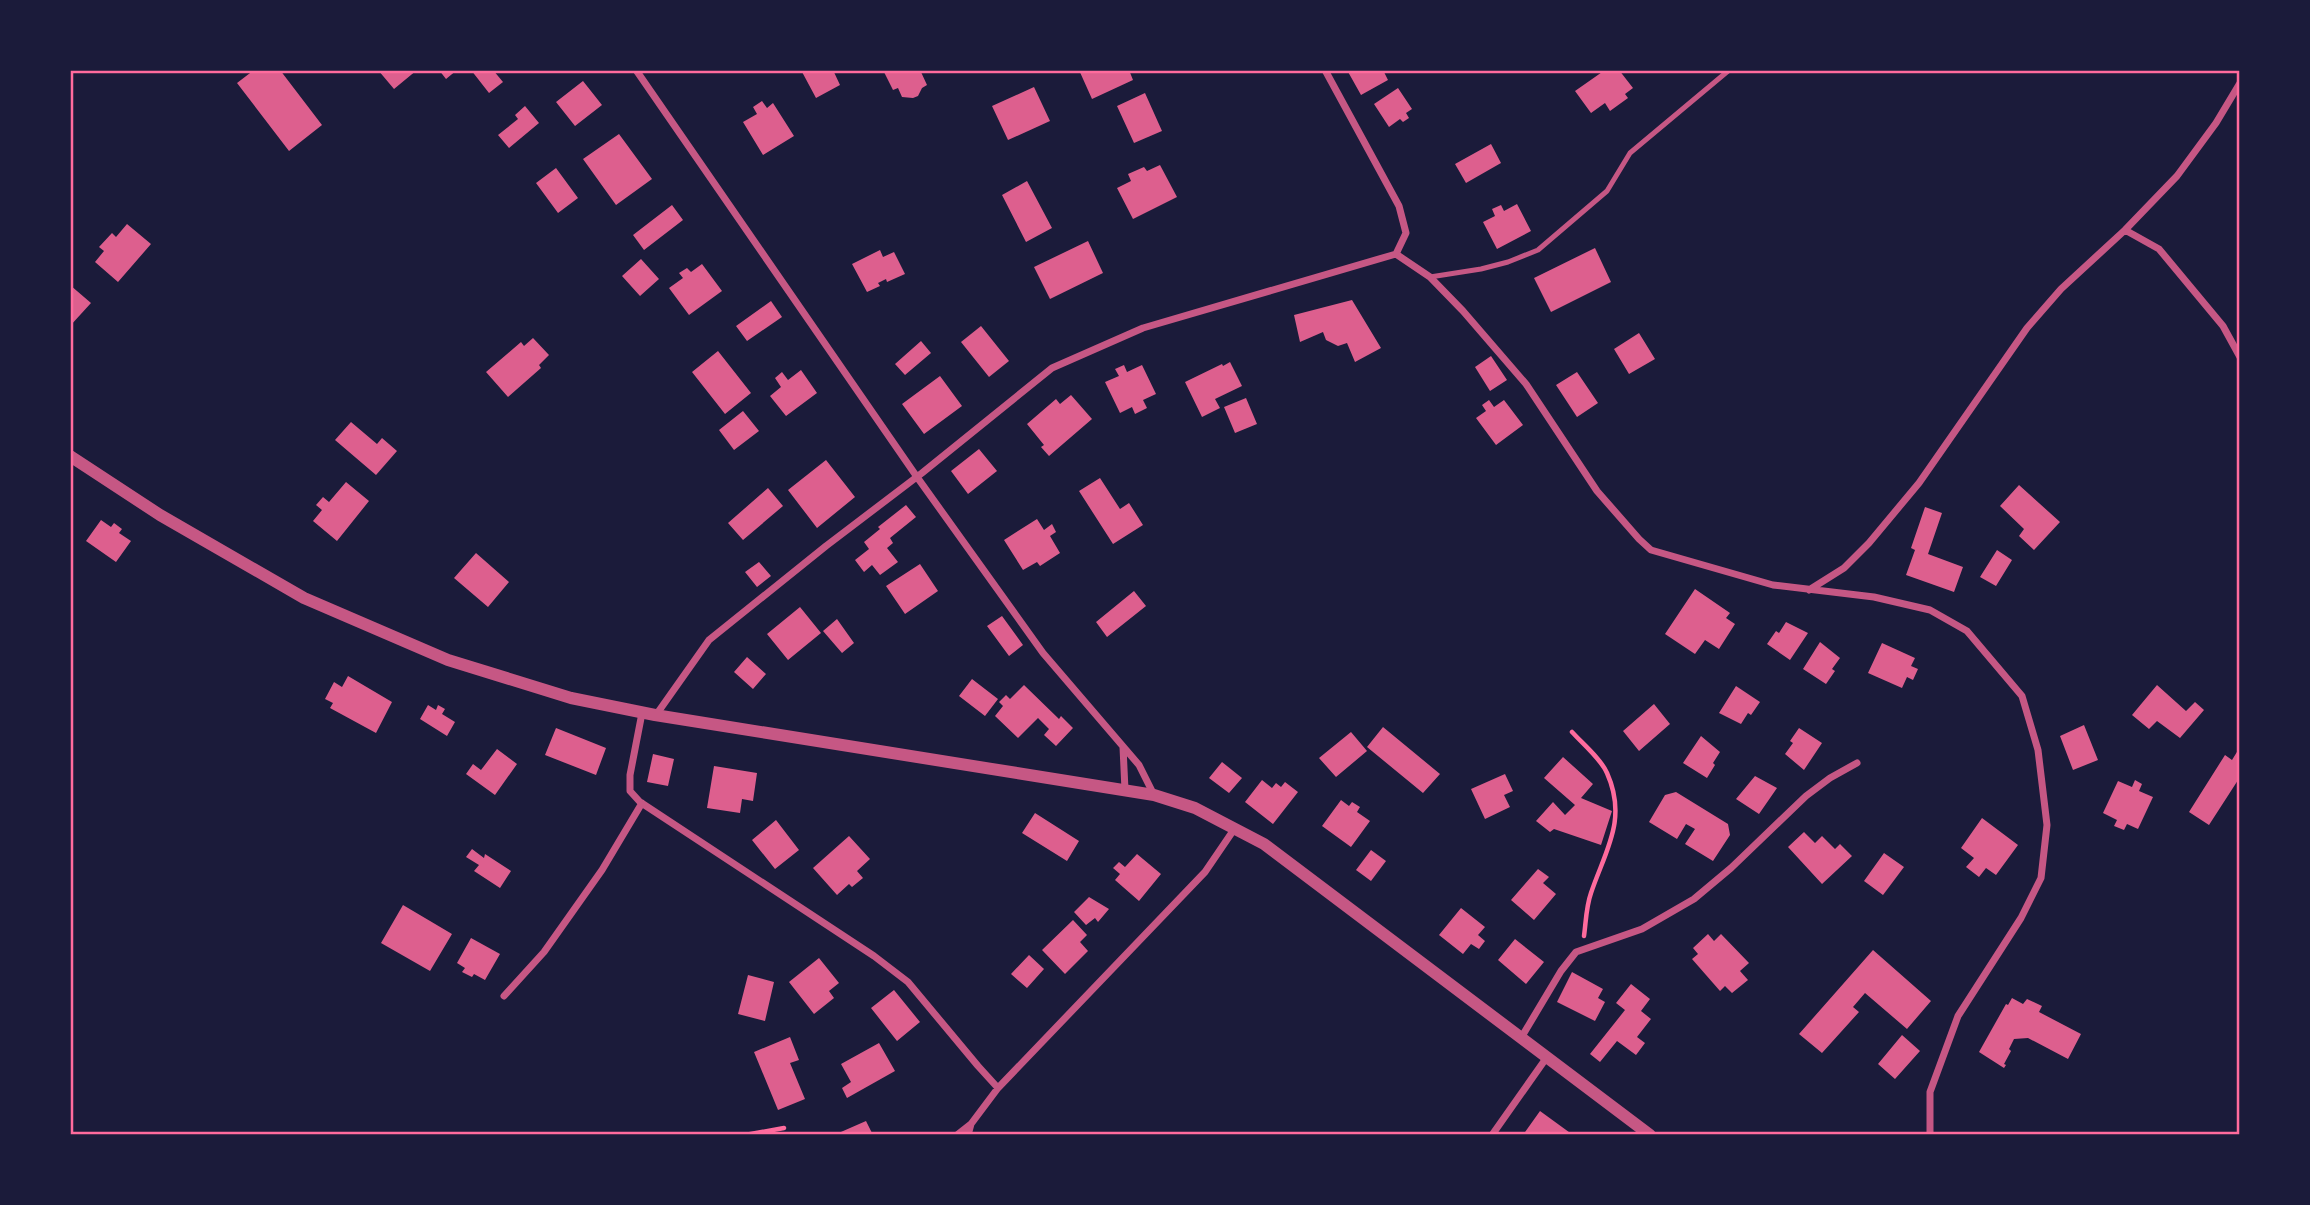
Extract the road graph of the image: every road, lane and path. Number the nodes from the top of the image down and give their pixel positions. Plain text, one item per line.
1 (636, 70) edge
2 (1325, 70) edge
3 (1728, 71) edge
4 (2240, 83) edge
5 (2125, 230) junction
6 (1396, 254) junction
7 (1430, 277) junction
8 (2240, 357) edge
9 (70, 456) edge
10 (917, 477) junction
11 (1809, 590) junction
12 (649, 714) junction
13 (1572, 732) dead end
14 (1123, 746) junction
15 (1857, 764) dead end
16 (1125, 790) junction
17 (1154, 794) junction
18 (642, 803) junction
19 (1236, 827) junction
20 (1582, 950) junction
21 (504, 996) dead end
22 (1521, 1038) junction
23 (1547, 1057) junction
24 (998, 1088) junction
25 (971, 1124) junction
26 (784, 1128) dead end
27 (745, 1135) edge
28 (957, 1135) edge
29 (968, 1135) edge
30 (1492, 1135) edge
31 (1650, 1135) edge
32 (1930, 1135) edge

1 - 10 street
2 - 6 street
3 - 7 lane
4 - 5 street
5 - 8 street
5 - 11 street
6 - 7 street
6 - 10 street
7 - 11 street
9 - 12 street
10 - 12 street
10 - 14 street
11 - 32 street
12 - 16 street
12 - 18 street
13 - 20 path
14 - 16 street
14 - 17 street
15 - 20 street
16 - 17 street
17 - 19 street
18 - 21 street
18 - 24 street
19 - 22 street
19 - 24 street
20 - 22 street
22 - 23 street
23 - 30 street
23 - 31 street
24 - 25 street
25 - 28 street
25 - 29 street
26 - 27 path

